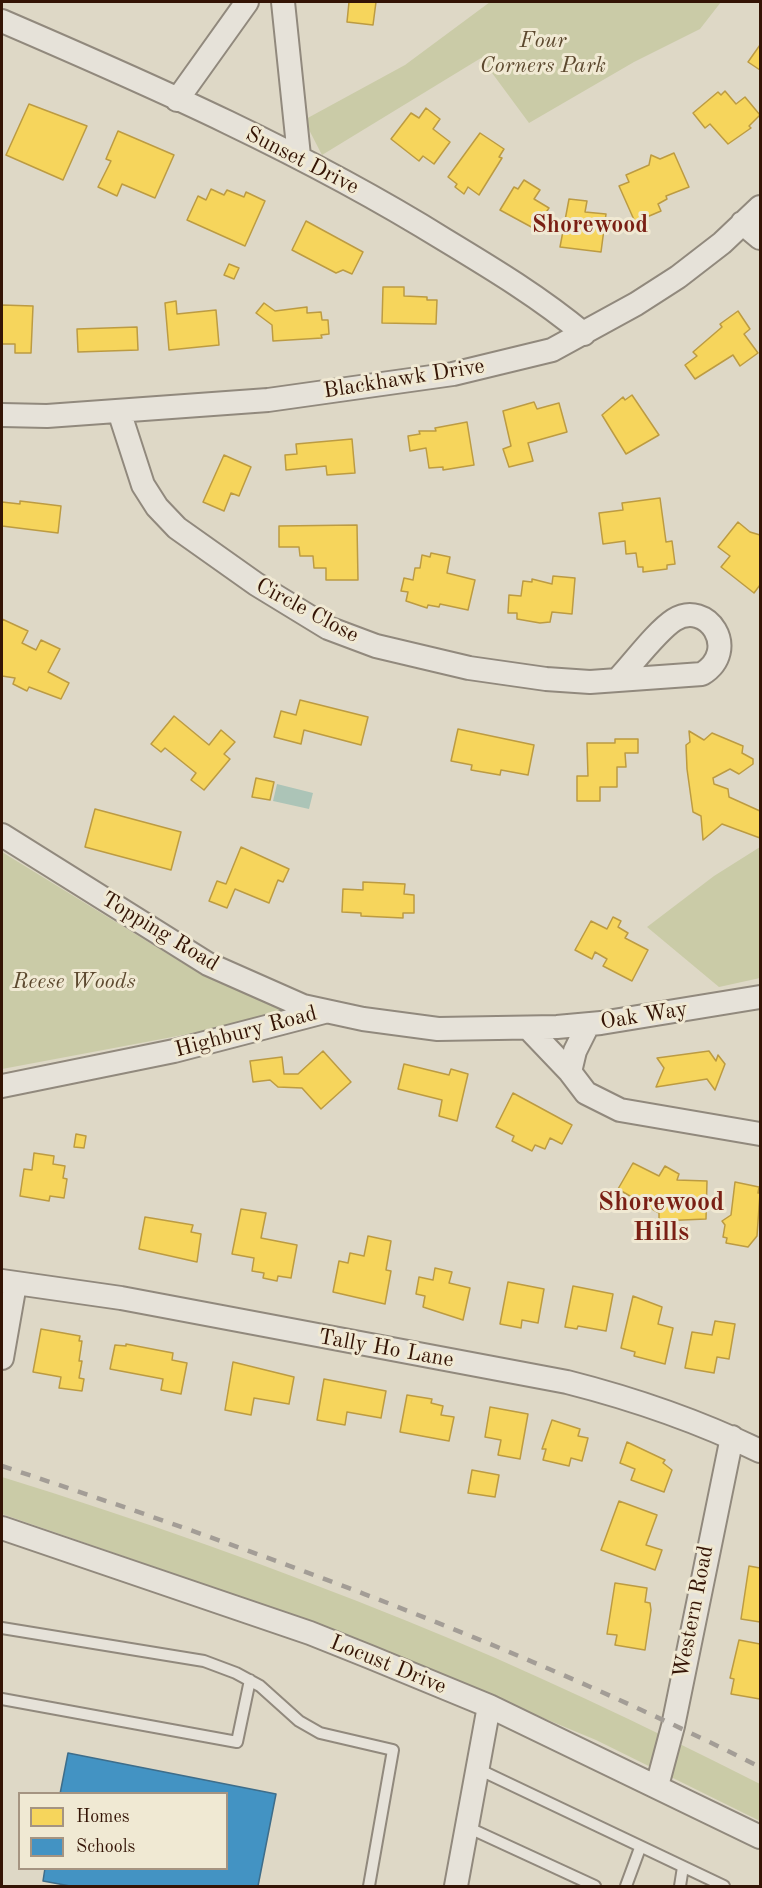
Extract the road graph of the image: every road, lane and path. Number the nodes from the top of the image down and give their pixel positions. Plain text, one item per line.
1 (247, 2) edge
2 (284, 2) edge
3 (2, 21) edge
4 (177, 100) junction
5 (299, 156) junction
6 (760, 207) edge
7 (742, 223) junction
8 (760, 238) edge
9 (584, 334) junction
10 (119, 411) junction
11 (2, 415) edge
12 (619, 678) dead end
13 (2, 835) edge
14 (760, 997) edge
15 (327, 1011) junction
16 (588, 1024) junction
17 (528, 1028) junction
18 (570, 1072) junction
19 (2, 1086) edge
20 (760, 1134) edge
21 (8, 1283) edge
22 (2, 1358) edge
23 (732, 1437) junction
24 (760, 1450) edge
25 (2, 1528) edge
26 (2, 1628) edge
27 (250, 1680) junction
28 (2, 1699) edge
29 (489, 1706) junction
30 (478, 1768) junction
31 (657, 1786) junction
32 (467, 1827) junction
33 (760, 1837) edge
34 (640, 1848) junction
35 (684, 1867) junction
36 (369, 1887) edge
37 (456, 1887) edge
38 (595, 1887) edge
39 (626, 1887) edge
40 (680, 1887) edge
41 (724, 1887) edge

1 - 4 street
2 - 5 street
3 - 4 street, Sunset Drive
4 - 5 street, Sunset Drive
5 - 9 street, Sunset Drive
6 - 7 street, Blackhawk Drive
7 - 8 street
7 - 9 street, Blackhawk Drive
9 - 10 street, Blackhawk Drive
10 - 11 street, Blackhawk Drive
10 - 12 street, Circle Close
13 - 15 street, Topping Road
14 - 16 street, Oak Way
15 - 17 street, Highbury Road
15 - 19 street, Highbury Road
16 - 17 street, Oak Way
16 - 18 street
17 - 18 street
18 - 20 street
21 - 22 street
21 - 23 street, Tally Ho Lane
23 - 24 street, Tally Ho Lane
23 - 31 street, Western Road
25 - 29 street, Locust Drive
26 - 27 lane
27 - 28 lane
27 - 36 lane
29 - 30 street
29 - 31 street, Locust Drive
30 - 32 street
30 - 34 lane
31 - 33 street, Locust Drive
32 - 37 street
32 - 38 lane
34 - 35 lane
34 - 39 lane
35 - 40 lane
35 - 41 lane

